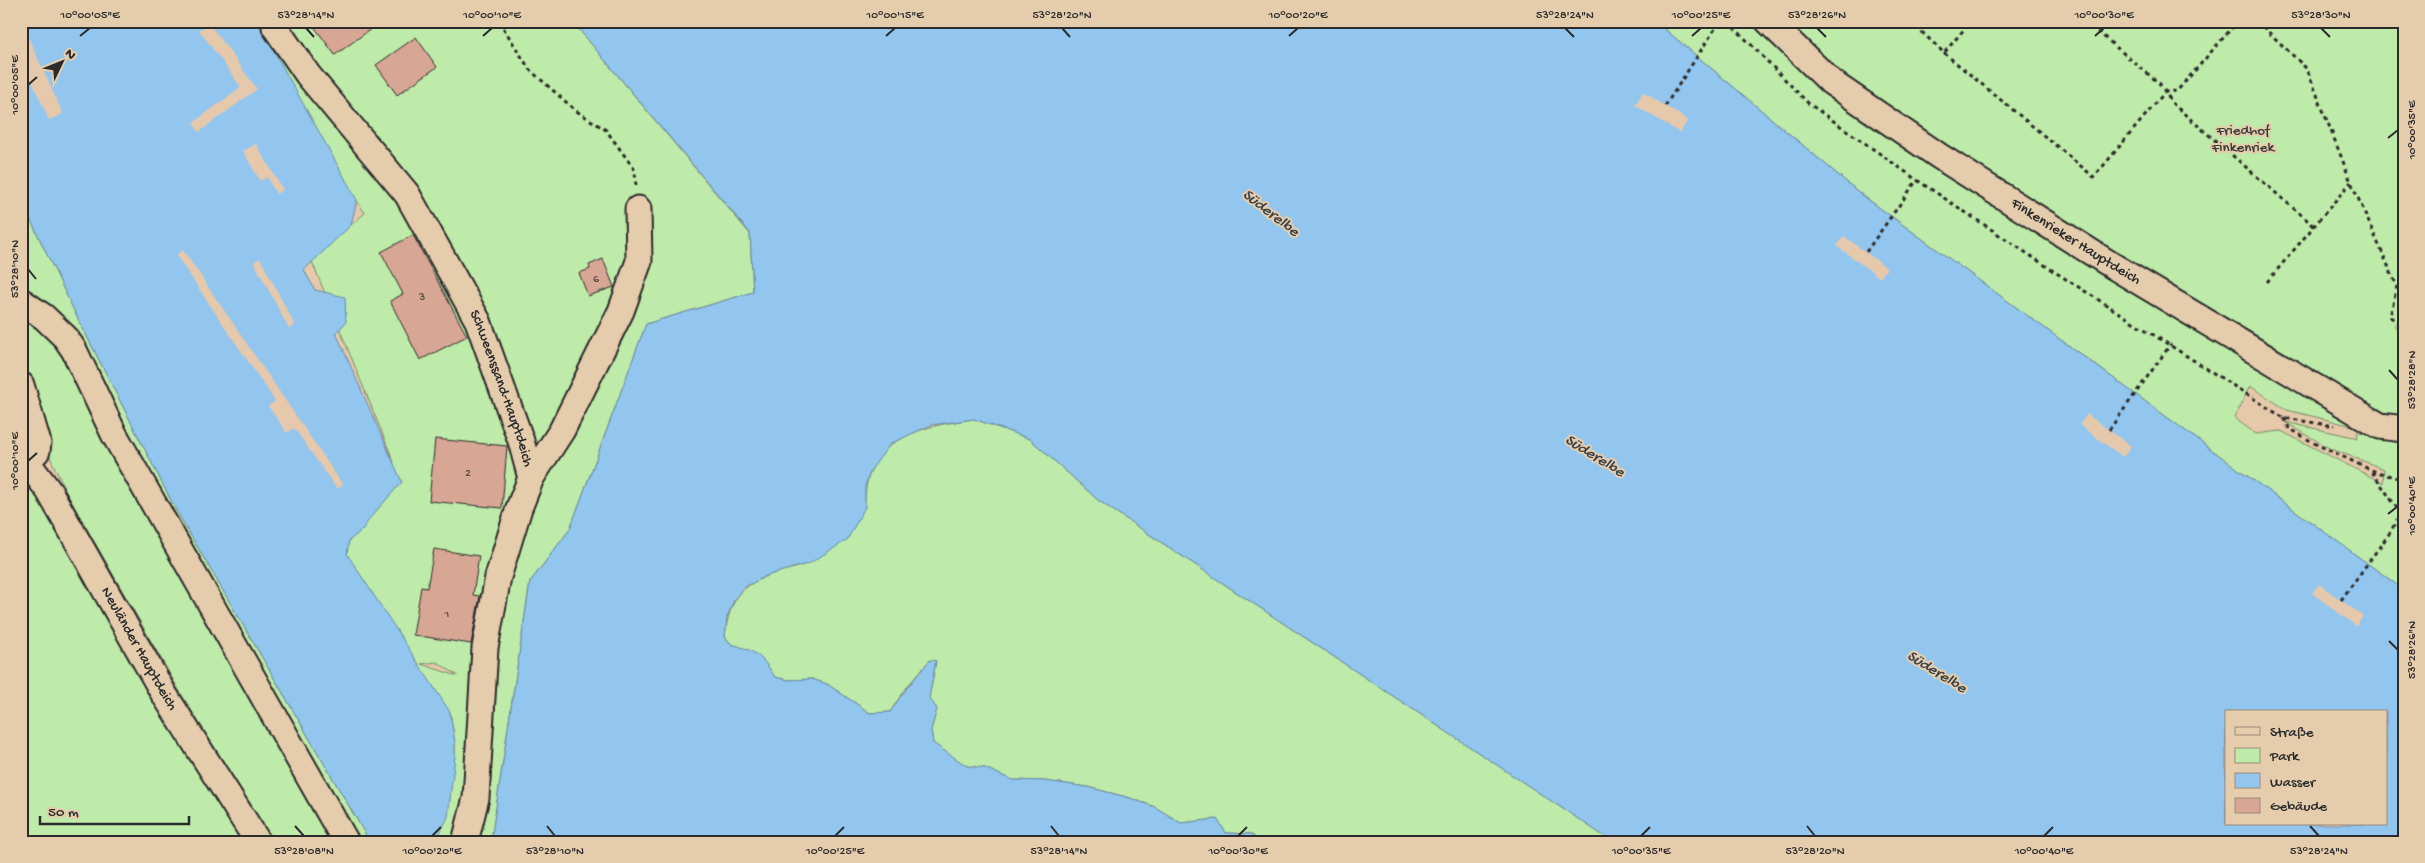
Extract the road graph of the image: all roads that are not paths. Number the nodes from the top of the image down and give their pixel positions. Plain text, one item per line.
1 (276, 21) edge
2 (1768, 21) edge
3 (638, 209) road end
4 (21, 301) edge
5 (21, 385) edge
6 (2404, 429) edge
7 (24, 462) edge
8 (531, 478) junction
9 (258, 842) edge
10 (346, 842) edge
11 (465, 842) edge

1 - 8 street, Schweenssand-Hauptdeich
2 - 6 street, Finkenrieker Hauptdeich
3 - 8 street
4 - 10 street
5 - 7 street
7 - 9 street, Neuländer Hauptdeich
8 - 11 street, Schweenssand-Hauptdeich

